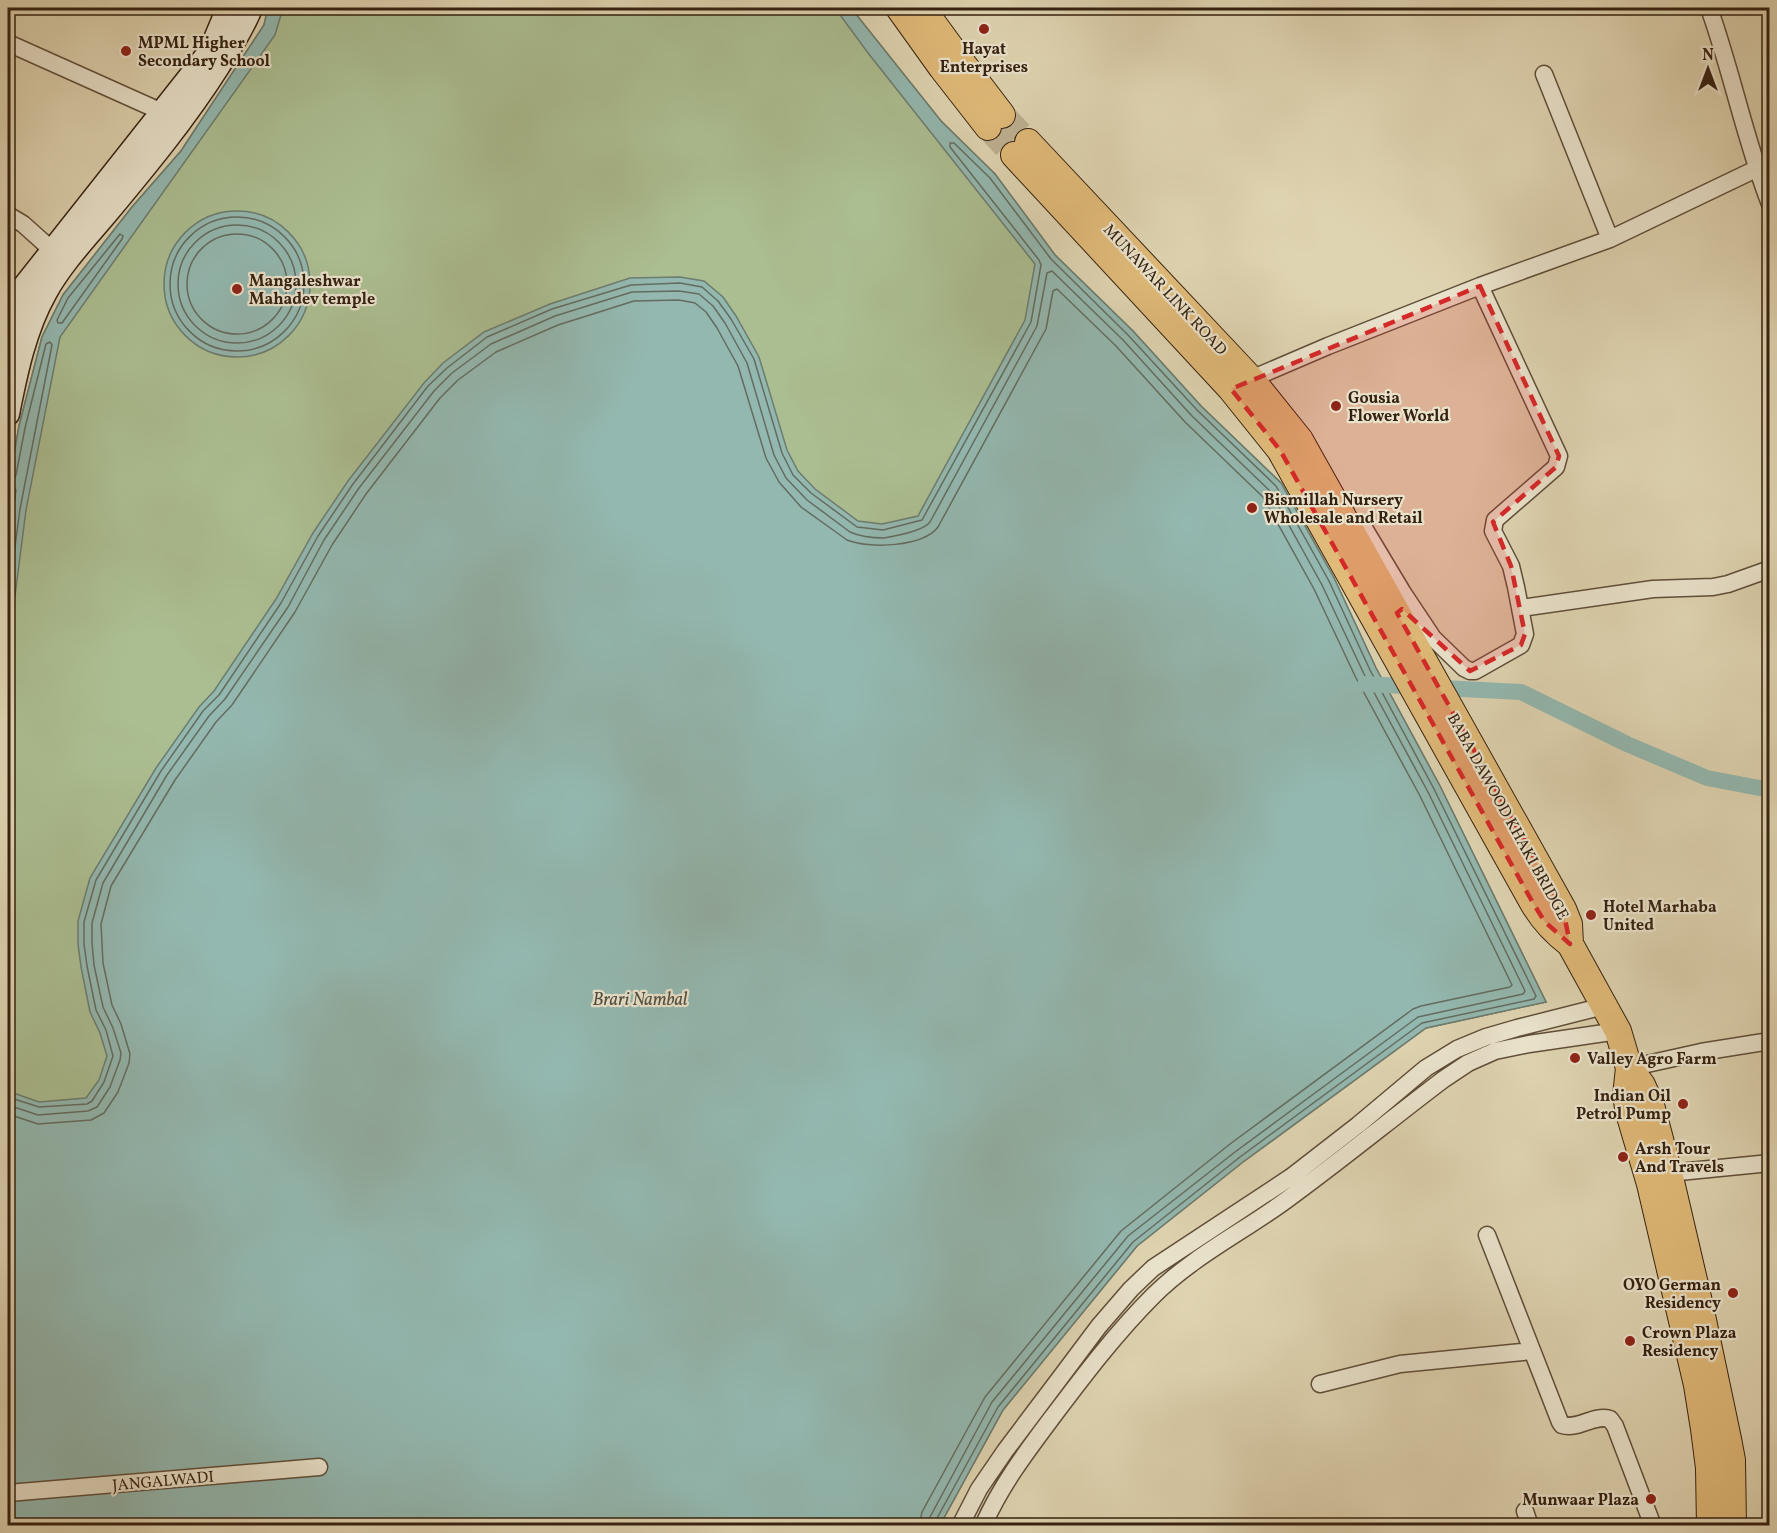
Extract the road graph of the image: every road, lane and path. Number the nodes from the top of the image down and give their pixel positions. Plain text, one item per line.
1 (228, 8) edge
2 (251, 8) edge
3 (1709, 8) edge
4 (917, 11) edge
5 (8, 43) edge
6 (1544, 74) dead end
7 (172, 116) junction
8 (995, 121) tunnel mouth
9 (1021, 149) tunnel mouth
10 (1763, 167) edge
11 (1770, 204) edge
12 (8, 215) edge
13 (1610, 239) junction
14 (52, 250) junction
15 (1480, 286) junction
16 (8, 328) edge
17 (1241, 384) junction
18 (8, 414) edge
19 (1290, 439) junction
20 (1770, 569) edge
21 (1521, 608) junction
22 (1605, 1006) junction
23 (1618, 1031) junction
24 (1770, 1041) edge
25 (1629, 1068) junction
26 (1770, 1164) edge
27 (1669, 1173) junction
28 (1487, 1235) dead end
29 (1532, 1351) junction
30 (1076, 1357) junction
31 (1089, 1368) junction
32 (1320, 1384) dead end
33 (319, 1467) dead end
34 (8, 1493) edge
35 (960, 1526) edge
36 (983, 1526) edge
37 (1653, 1526) edge
38 (1710, 1526) edge
39 (1733, 1526) edge

1 - 7 street
2 - 7 street
3 - 10 street
4 - 8 main road
5 - 7 street
6 - 13 street
7 - 14 street
7 - 18 street
9 - 17 main road, MUNAWAR LINK ROAD
10 - 11 street
10 - 13 street
12 - 14 street
13 - 15 street
14 - 16 street
15 - 17 street
15 - 21 street
17 - 19 main road, MUNAWAR LINK ROAD
19 - 21 street
19 - 22 main road, BABA DAWOOD KHAKI BRIDGE
20 - 21 street
22 - 23 main road
22 - 30 street
23 - 25 main road
23 - 31 street
24 - 25 street
25 - 27 main road
25 - 38 main road
26 - 27 street
27 - 39 main road
28 - 29 street
29 - 32 street
29 - 37 street
30 - 31 street
30 - 35 street
31 - 36 street
33 - 34 street, JANGALWADI

